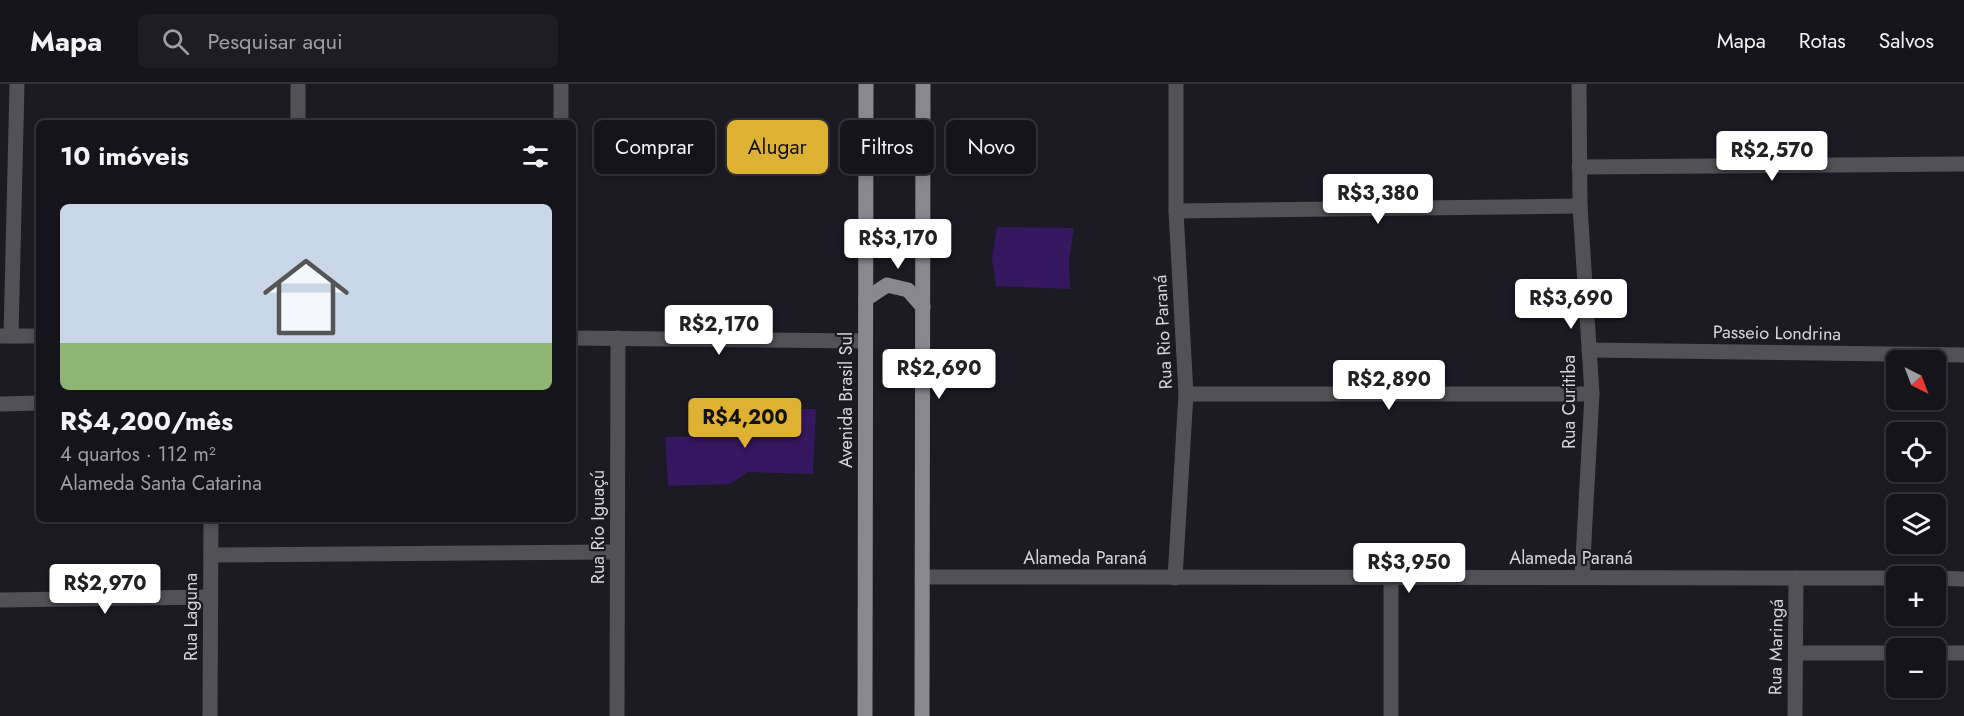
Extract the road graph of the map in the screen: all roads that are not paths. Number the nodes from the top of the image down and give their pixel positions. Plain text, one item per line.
1 (17, 84) edge
2 (298, 84) edge
3 (561, 84) edge
4 (866, 84) edge
5 (923, 84) edge
6 (1176, 84) edge
7 (1579, 84) edge
8 (298, 120) edge
9 (561, 120) edge
10 (1964, 164) edge
11 (1580, 167) junction
12 (1580, 206) junction
13 (1176, 211) junction
14 (866, 300) junction
15 (923, 307) junction
16 (6, 336) edge
17 (36, 336) edge
18 (576, 338) edge
19 (618, 338) junction
20 (865, 341) junction
21 (1588, 350) junction
22 (1964, 355) edge
23 (1186, 394) junction
24 (1592, 394) junction
25 (36, 403) edge
26 (0, 404) edge
27 (211, 522) edge
28 (617, 552) junction
29 (211, 555) junction
30 (922, 577) junction
31 (1391, 577) junction
32 (1582, 577) junction
33 (1175, 578) junction
34 (1796, 578) junction
35 (1886, 578) edge
36 (1946, 578) edge
37 (1964, 579) edge
38 (210, 597) junction
39 (0, 600) edge
40 (1796, 653) junction
41 (1886, 653) edge
42 (1946, 653) edge
43 (1964, 653) edge
44 (210, 716) edge
45 (617, 716) edge
46 (865, 716) edge
47 (922, 716) edge
48 (1391, 716) edge
49 (1795, 716) edge

1 - 16 street
2 - 8 street
3 - 9 street
4 - 14 main road, Avenida Brasil Sul
5 - 15 main road
6 - 13 street, Rua Rio Paraná
7 - 11 street, Rua Curitiba
10 - 11 street
11 - 12 street, Rua Curitiba
12 - 13 street
12 - 21 street, Rua Curitiba
13 - 23 street, Rua Rio Paraná
14 - 15 main road
14 - 20 main road, Avenida Brasil Sul
15 - 30 main road
16 - 17 street
18 - 19 street
19 - 20 street
19 - 28 street, Rua Rio Iguaçú
20 - 46 main road, Avenida Brasil Sul
21 - 22 street, Passeio Londrina
21 - 24 street, Rua Curitiba
23 - 24 street
23 - 33 street, Rua Rio Paraná
24 - 32 street, Rua Curitiba
25 - 26 street
27 - 29 street, Rua Laguna
28 - 29 street
28 - 45 street, Rua Rio Iguaçú
29 - 38 street, Rua Laguna
30 - 33 street, Alameda Paraná
30 - 47 main road
31 - 32 street, Alameda Paraná
31 - 33 street, Alameda Paraná
31 - 48 street
32 - 34 street, Alameda Paraná
34 - 35 street, Alameda Paraná
34 - 40 street, Rua Maringá
36 - 37 street
38 - 39 street
38 - 44 street, Rua Laguna
40 - 41 street
40 - 49 street, Rua Maringá
42 - 43 street

